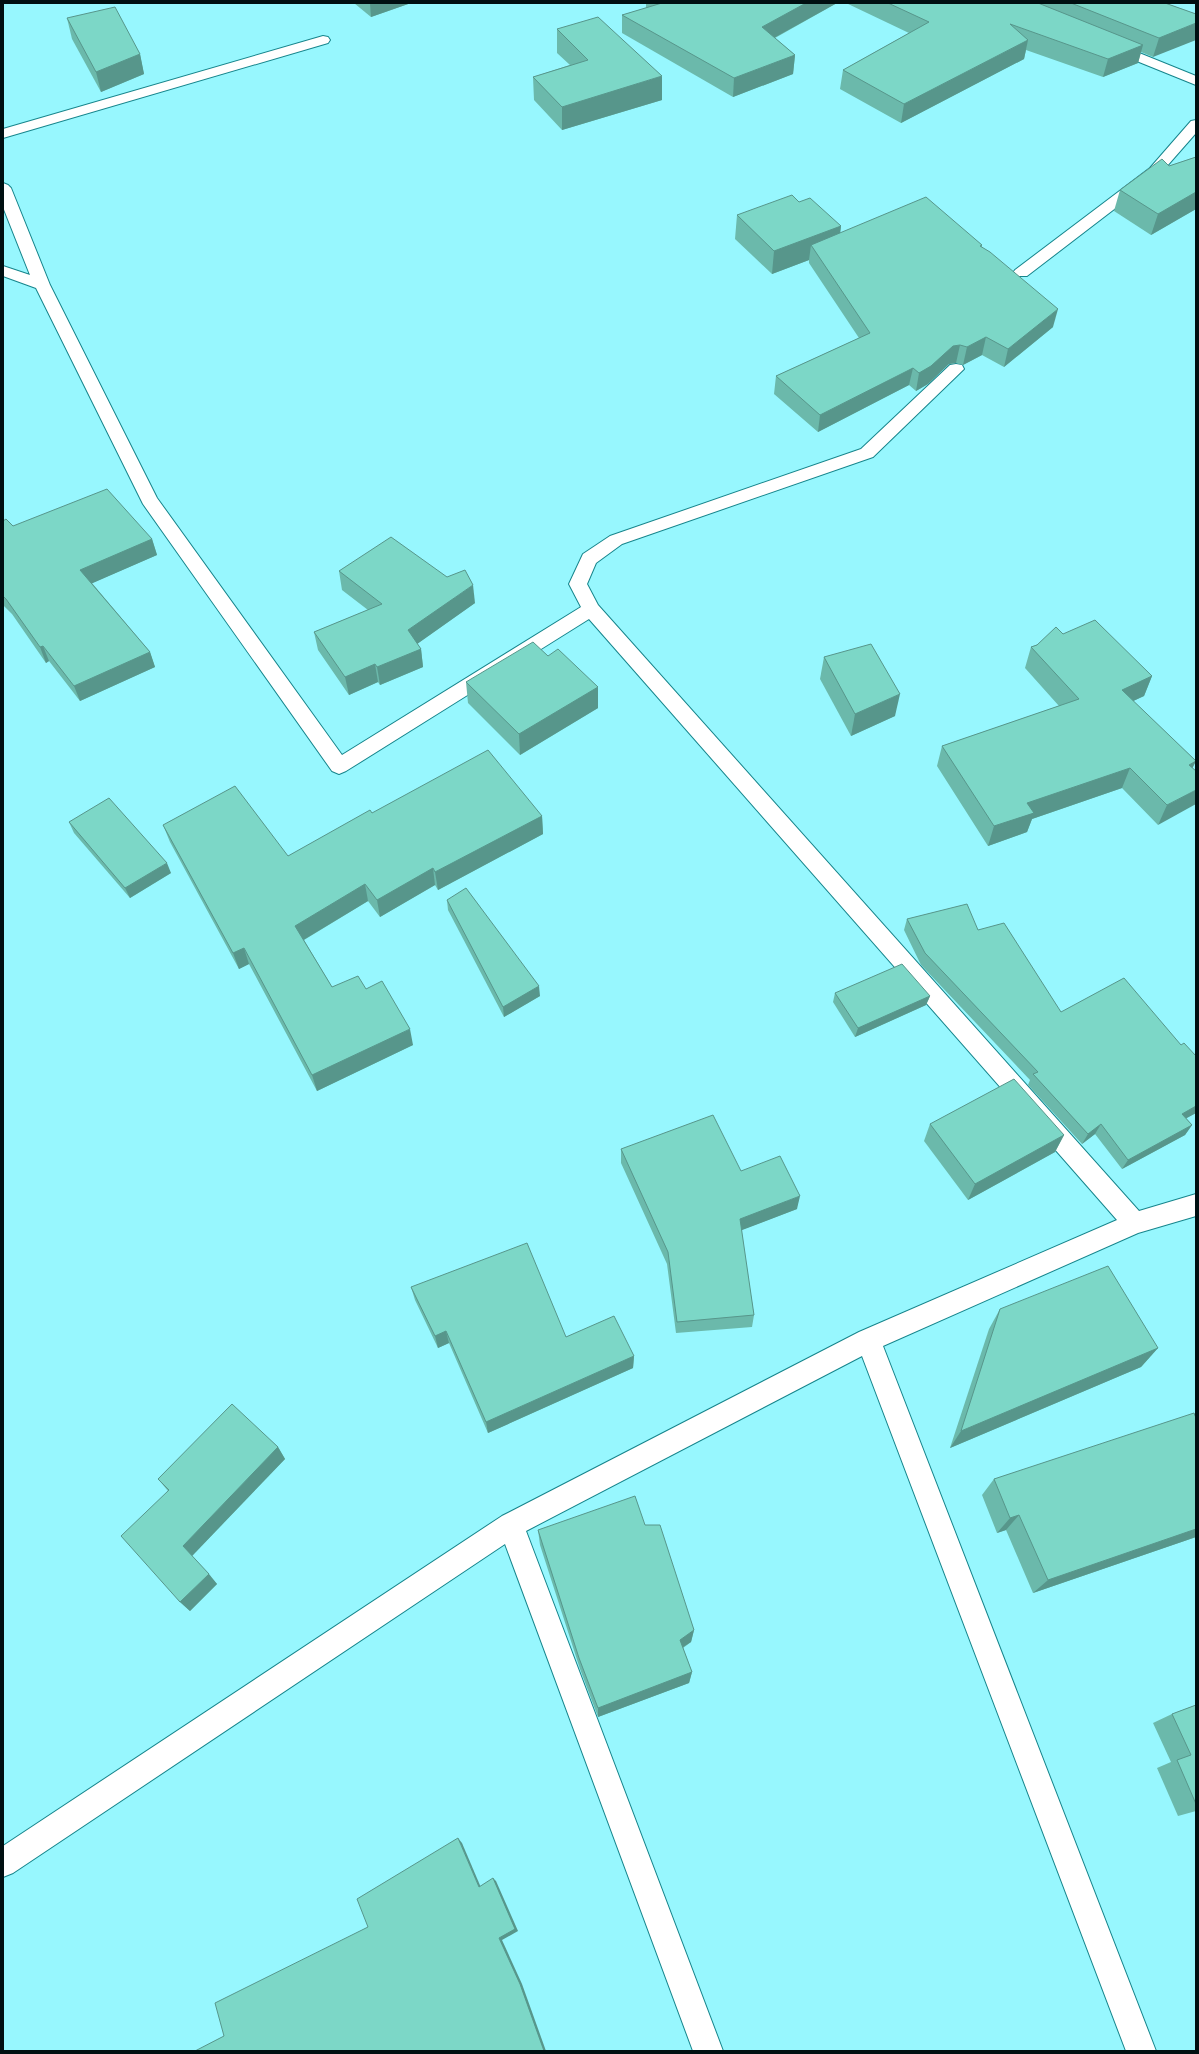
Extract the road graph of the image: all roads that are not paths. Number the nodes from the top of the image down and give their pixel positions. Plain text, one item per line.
1 (323, 40) dead end
2 (1100, 42) edge
3 (1196, 81) edge
4 (1196, 124) edge
5 (3, 134) edge
6 (3, 188) edge
7 (3, 271) edge
8 (1021, 273) dead end
9 (42, 285) junction
10 (956, 369) dead end
11 (591, 609) junction
12 (1196, 1205) edge
13 (1135, 1224) junction
14 (868, 1340) junction
15 (511, 1525) junction
16 (3, 1863) edge
17 (708, 2051) edge
18 (1141, 2051) edge

1 - 5 street
2 - 3 street
4 - 8 street
6 - 9 street
7 - 9 street
9 - 11 street
10 - 11 street
11 - 13 street
12 - 13 street
13 - 14 street
14 - 15 street
14 - 18 street
15 - 16 street
15 - 17 street

